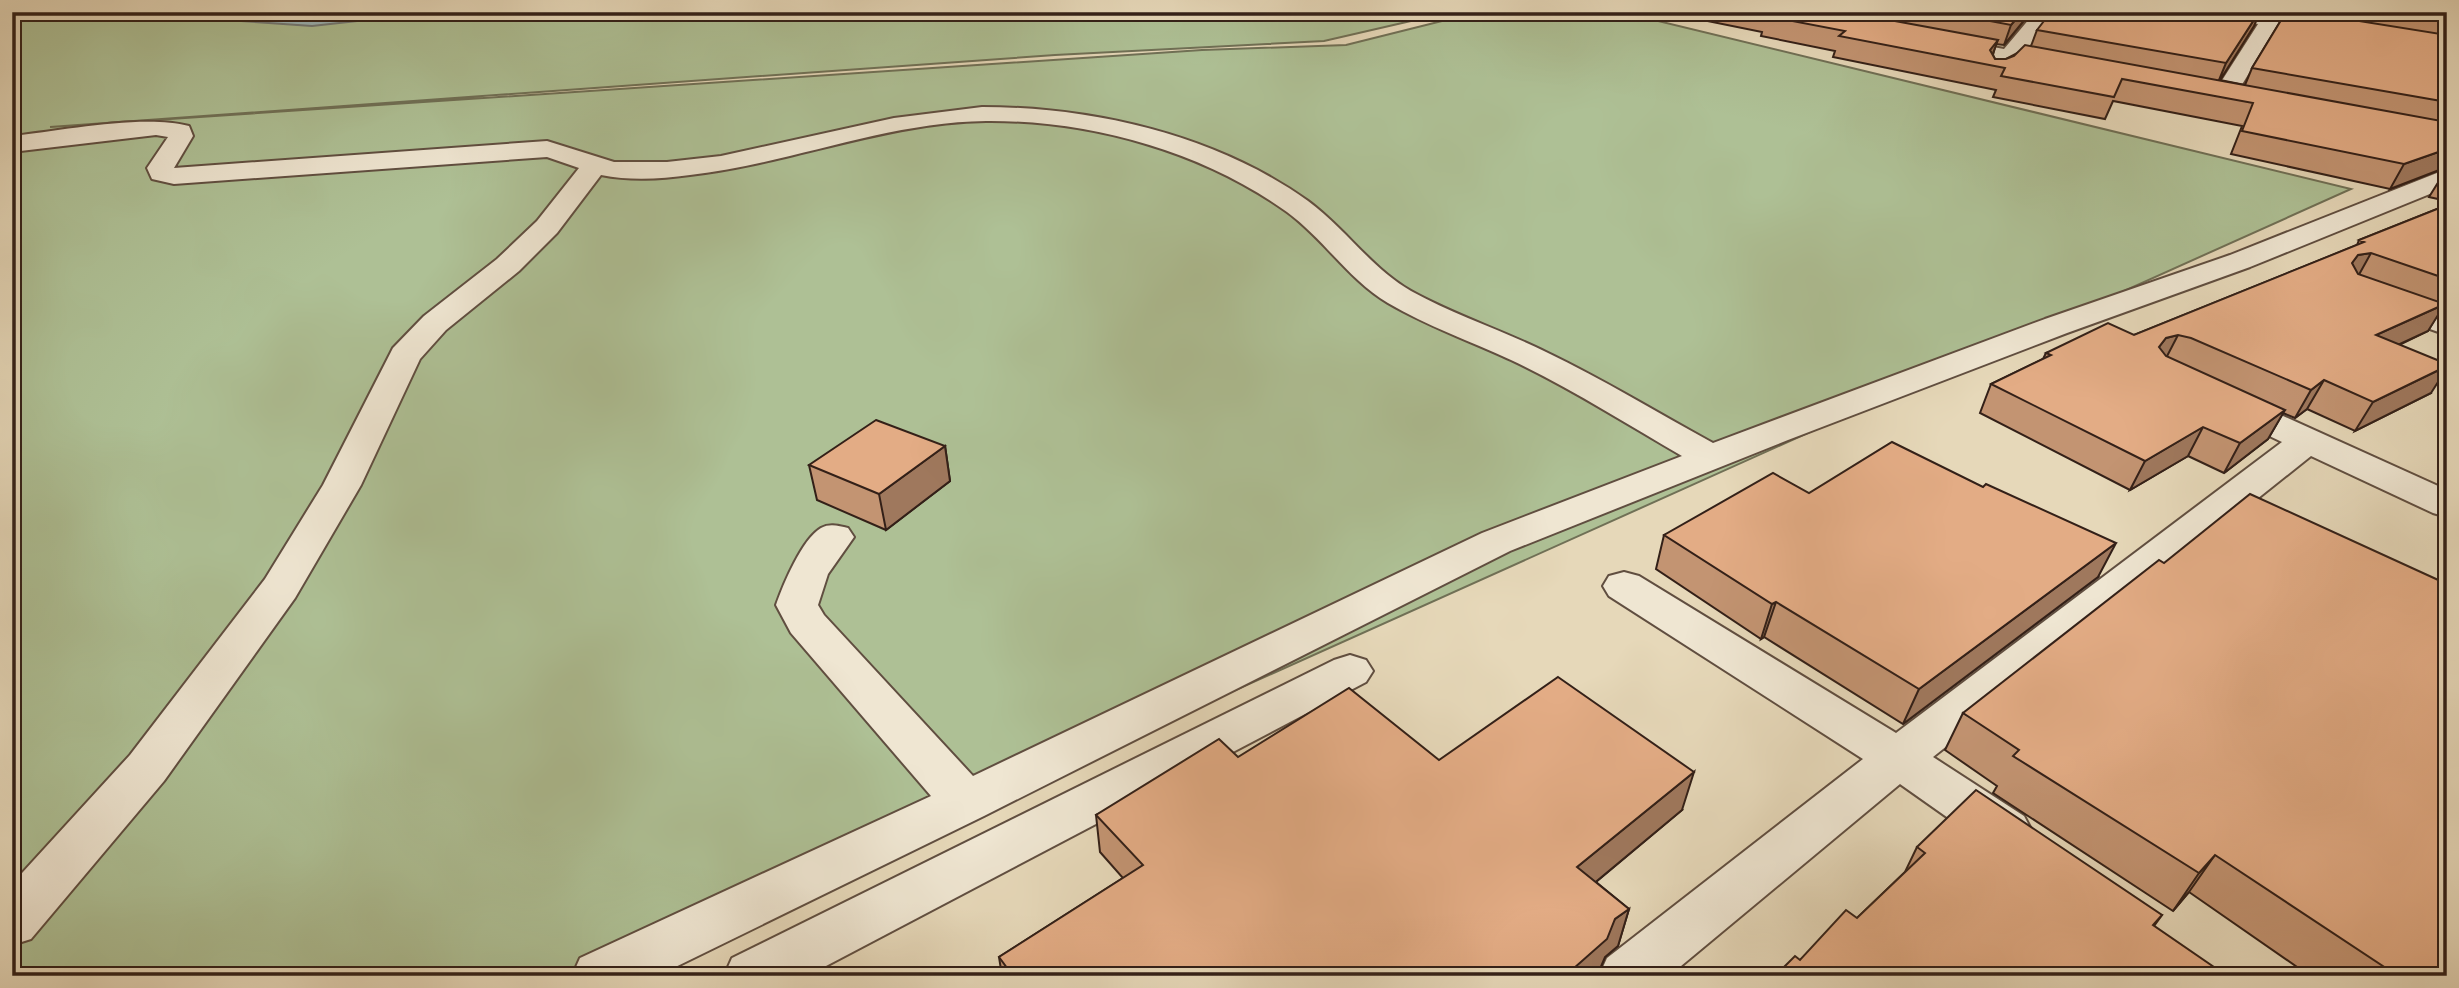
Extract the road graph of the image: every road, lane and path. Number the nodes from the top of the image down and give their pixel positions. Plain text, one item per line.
1 (2046, 12) edge
2 (2225, 12) edge
3 (2274, 16) edge
4 (2353, 34) edge
5 (1928, 41) edge
6 (2010, 57) junction
7 (2090, 72) edge
8 (1994, 75) edge
9 (2198, 92) edge
10 (2224, 96) junction
11 (2251, 102) edge
12 (12, 144) edge
13 (595, 166) junction
14 (2447, 177) edge
15 (2412, 191) junction
16 (2447, 201) edge
17 (2355, 291) edge
18 (2447, 326) edge
19 (2201, 391) edge
20 (2308, 440) junction
21 (1711, 457) junction
22 (2447, 505) edge
23 (834, 537) dead end
24 (1624, 586) dead end
25 (1350, 671) dead end
26 (1898, 758) junction
27 (966, 802) junction
28 (2048, 859) edge
29 (12, 922) edge
30 (600, 976) edge
31 (752, 976) edge
32 (1626, 976) edge

1 - 6 street
2 - 3 street
3 - 4 street
3 - 10 street
5 - 6 street
6 - 7 street
6 - 8 street
9 - 10 street
10 - 11 street
12 - 13 street
13 - 21 street
13 - 29 street
14 - 15 street
15 - 16 street
15 - 21 street
17 - 18 street
19 - 20 street
20 - 22 street
20 - 26 street
21 - 27 street
23 - 27 street
24 - 26 street
25 - 31 street
26 - 28 street
26 - 32 street
27 - 30 street

